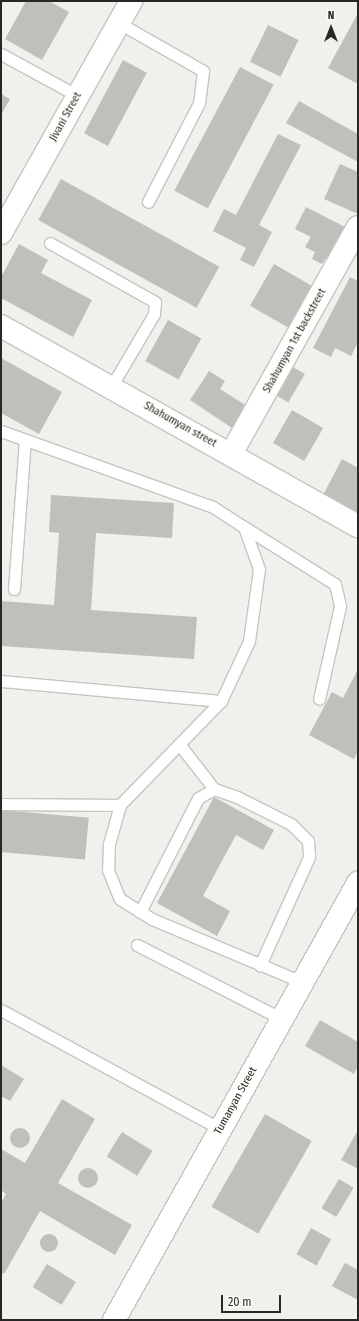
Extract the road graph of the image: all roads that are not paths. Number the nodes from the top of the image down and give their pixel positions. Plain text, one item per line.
1 (131, 1) edge
2 (119, 23) junction
3 (1, 54) edge
4 (78, 96) junction
5 (148, 202) dead end
6 (358, 227) edge
7 (1, 232) edge
8 (50, 243) dead end
9 (1, 326) edge
10 (111, 387) junction
11 (1, 431) edge
12 (25, 440) junction
13 (231, 454) junction
14 (358, 526) edge
15 (244, 527) junction
16 (14, 589) dead end
17 (1, 681) edge
18 (319, 699) dead end
19 (221, 701) junction
20 (179, 744) junction
21 (214, 790) junction
22 (1, 804) edge
23 (120, 805) junction
24 (358, 883) edge
25 (140, 912) junction
26 (137, 945) dead end
27 (260, 965) junction
28 (302, 982) junction
29 (1, 1010) edge
30 (282, 1019) junction
31 (220, 1129) junction
32 (114, 1320) edge

1 - 2 street, Jivani Street
2 - 4 street, Jivani Street
2 - 5 lane
3 - 4 lane
4 - 7 street, Jivani Street
6 - 13 street, Shahumyan 1st backstreet
8 - 10 lane
9 - 10 street, Shahumyan street
10 - 13 street, Shahumyan street
11 - 12 lane
12 - 15 lane
12 - 16 lane
13 - 14 street, Shahumyan street
15 - 18 lane
15 - 19 lane
17 - 19 lane
19 - 20 lane
20 - 21 lane
20 - 23 lane
21 - 25 lane
21 - 27 lane
22 - 23 lane
23 - 25 lane
24 - 28 street, Tumanyan Street
25 - 27 lane
26 - 30 lane
27 - 28 lane
28 - 30 street, Tumanyan Street
29 - 31 lane
30 - 31 street, Tumanyan Street
31 - 32 street, Tumanyan Street

